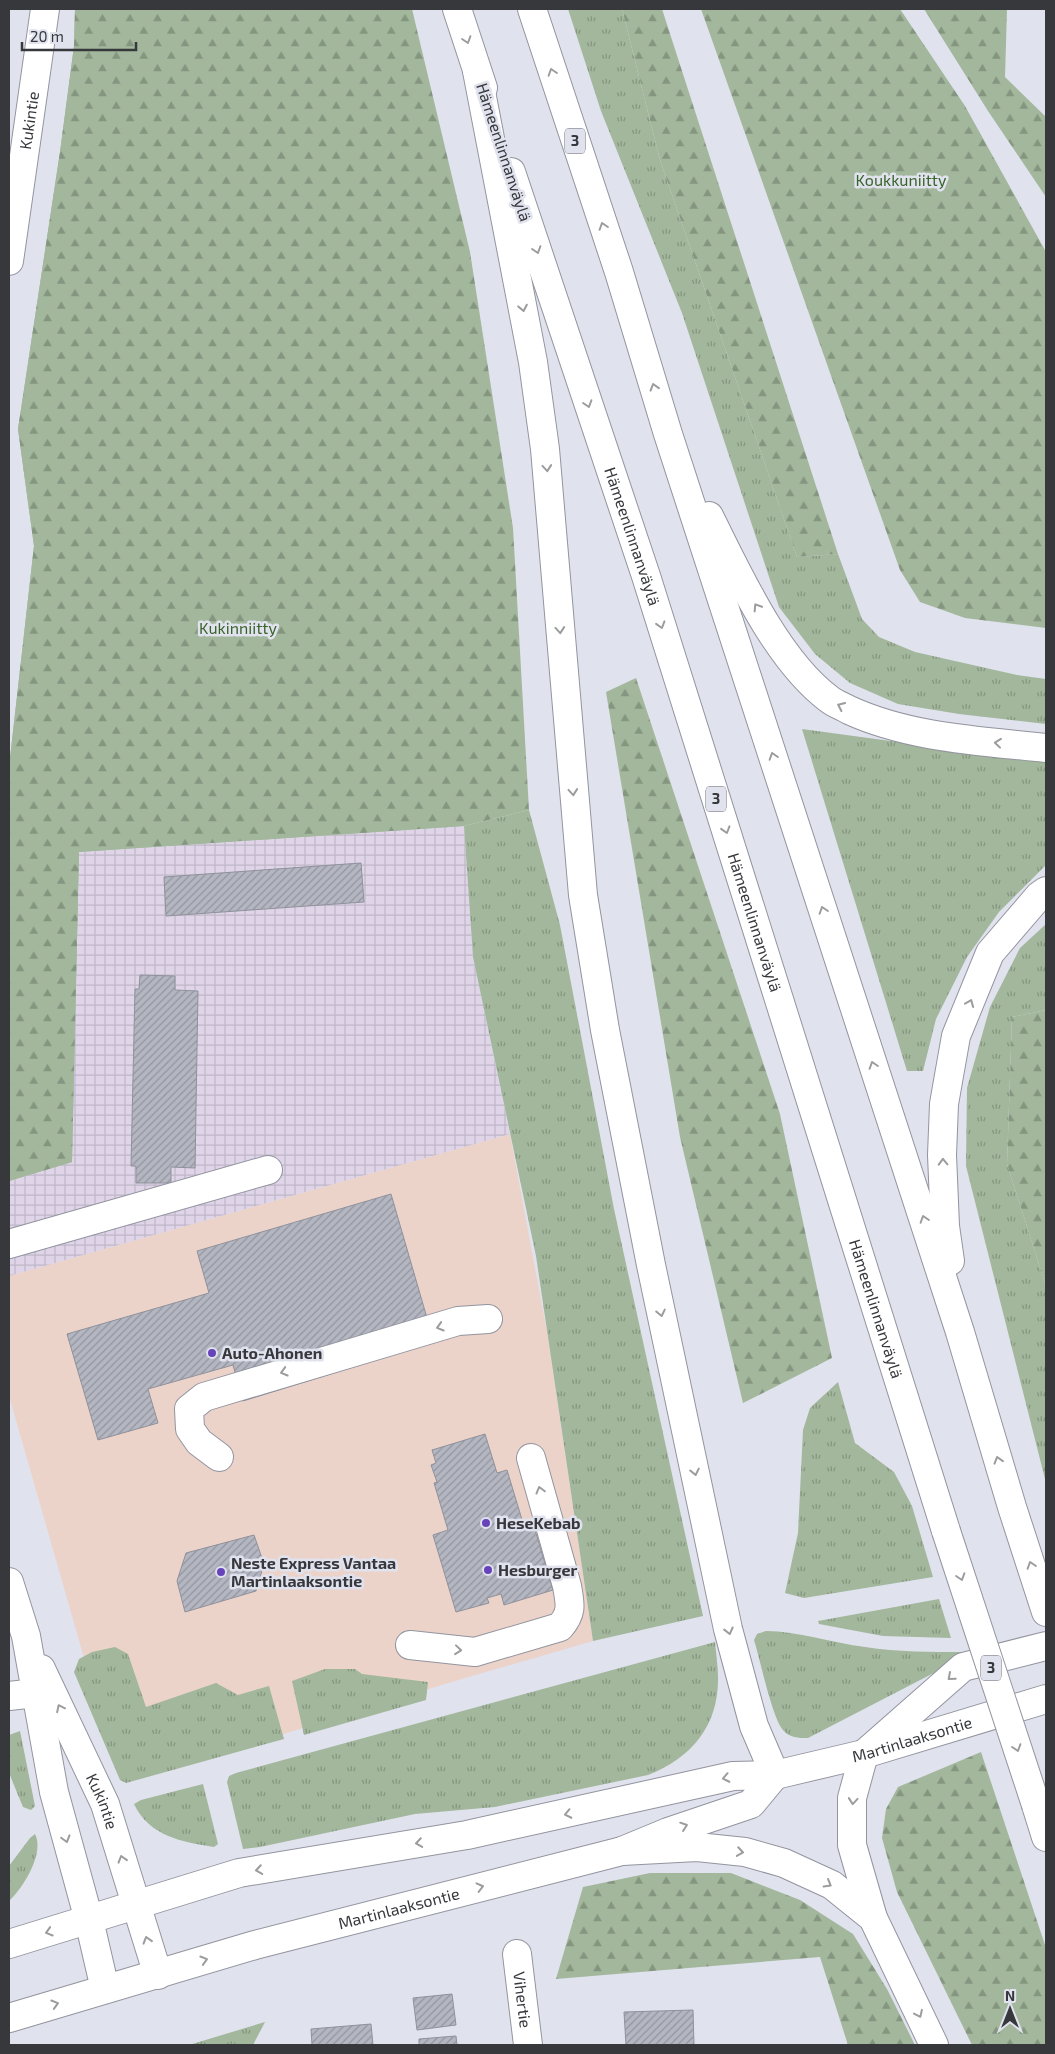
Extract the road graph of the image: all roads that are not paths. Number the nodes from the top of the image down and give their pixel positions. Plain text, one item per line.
1 (45, 9) edge
2 (457, 9) edge
3 (532, 9) edge
4 (477, 71) junction
5 (9, 261) edge
6 (668, 434) junction
7 (1046, 748) edge
8 (1046, 891) edge
9 (268, 1170) dead end
10 (9, 1244) edge
11 (488, 1319) dead end
12 (960, 1332) junction
13 (219, 1457) dead end
14 (531, 1458) dead end
15 (9, 1582) edge
16 (1046, 1612) edge
17 (26, 1636) junction
18 (410, 1645) dead end
19 (1046, 1646) edge
20 (36, 1693) junction
21 (9, 1696) edge
22 (1046, 1699) edge
23 (864, 1754) junction
24 (775, 1775) junction
25 (1046, 1837) edge
26 (622, 1850) junction
27 (136, 1905) junction
28 (873, 1918) junction
29 (89, 1920) junction
30 (9, 1944) edge
31 (517, 1954) dead end
32 (158, 1975) junction
33 (105, 1989) junction
34 (9, 2018) edge
35 (528, 2045) edge
36 (934, 2045) edge

1 - 5 main road, Kukintie
2 -> 4 main road, Hämeenlinnanväylä / 3
6 -> 3 main road, 3
4 -> 24 main road
4 -> 25 main road, Hämeenlinnanväylä / 3, bridge
7 -> 6 main road
12 -> 6 main road, 3
12 -> 8 main road
9 - 10 main road
11 -> 13 main road
16 -> 12 main road, 3
18 -> 14 main road
15 - 17 main road, Kukintie
17 - 20 main road, Kukintie
27 -> 17 main road, Kukintie
19 -> 23 main road
20 - 21 main road
20 -> 29 main road, Kukintie
22 - 23 main road, Martinlaaksontie
23 - 24 main road, Martinlaaksontie
23 -> 28 main road
26 -> 24 main road, Martinlaaksontie
24 -> 27 main road, Martinlaaksontie
26 -> 28 main road
32 -> 26 main road, Martinlaaksontie
27 - 29 main road, Martinlaaksontie
32 -> 27 main road, Kukintie
28 -> 36 main road
29 -> 30 main road, Martinlaaksontie
29 - 33 main road, Kukintie
31 - 35 main road, Vihertie
32 - 33 main road, Martinlaaksontie
34 -> 33 main road, Martinlaaksontie

